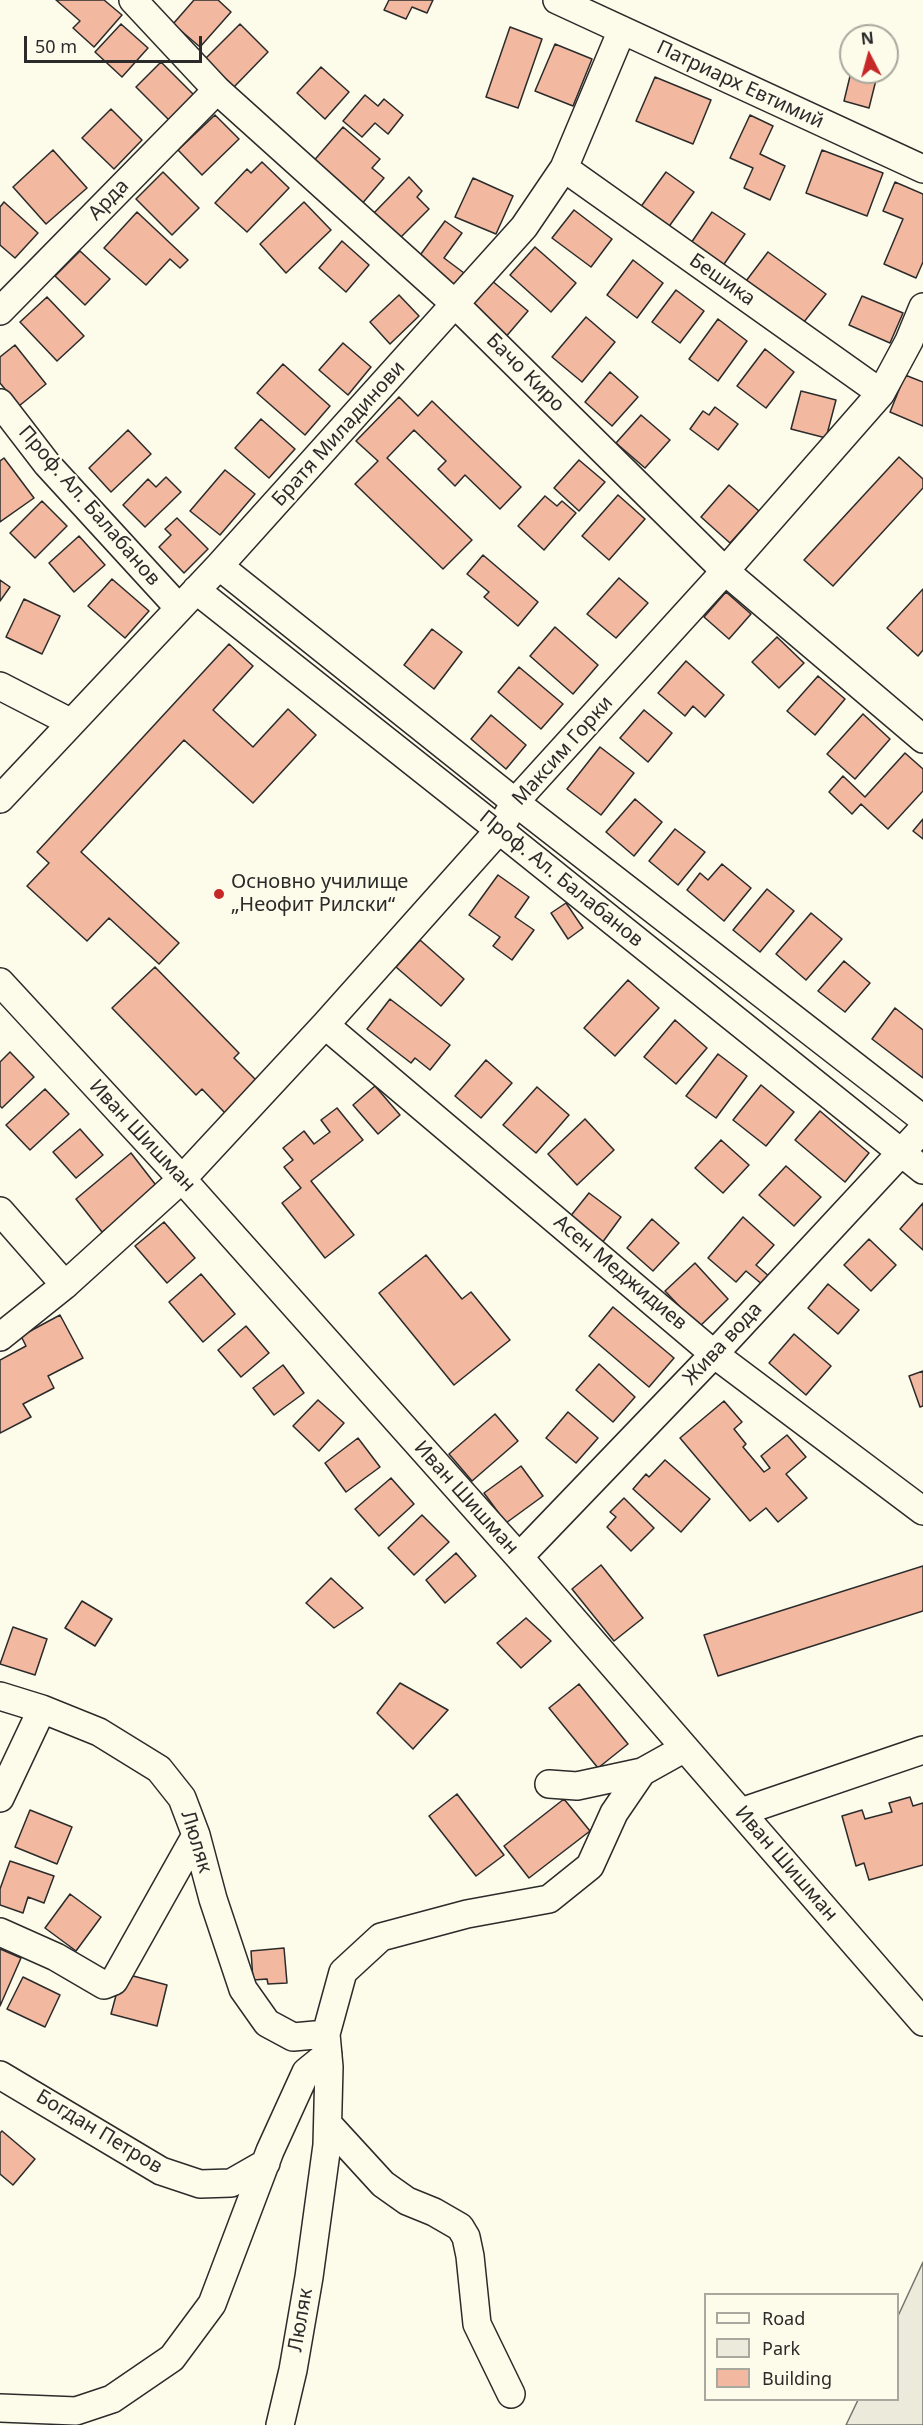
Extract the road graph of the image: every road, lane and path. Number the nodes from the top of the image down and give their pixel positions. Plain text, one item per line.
1 (133, 0) edge
2 (557, 0) edge
3 (622, 30) junction
4 (217, 90) junction
5 (564, 168) junction
6 (923, 169) edge
7 (456, 305) junction
8 (923, 307) edge
9 (0, 311) edge
10 (916, 346) edge
11 (881, 393) junction
12 (0, 403) edge
13 (219, 566) junction
14 (725, 571) junction
15 (188, 599) junction
16 (0, 686) edge
17 (70, 722) junction
18 (923, 739) edge
19 (0, 799) edge
20 (515, 802) junction
21 (499, 830) junction
22 (0, 982) edge
23 (325, 1025) junction
24 (923, 1119) edge
25 (923, 1129) edge
26 (901, 1153) junction
27 (923, 1170) edge
28 (182, 1179) junction
29 (0, 1211) edge
30 (65, 1285) junction
31 (0, 1337) edge
32 (714, 1353) junction
33 (923, 1511) edge
34 (519, 1557) junction
35 (0, 1696) edge
36 (42, 1709) junction
37 (685, 1748) junction
38 (923, 1750) edge
39 (642, 1772) junction
40 (549, 1784) dead end
41 (0, 1798) edge
42 (741, 1812) junction
43 (196, 1835) junction
44 (0, 1932) edge
45 (923, 2022) edge
46 (327, 2044) junction
47 (0, 2075) edge
48 (328, 2124) junction
49 (266, 2163) junction
50 (511, 2394) dead end
51 (0, 2408) edge
52 (280, 2425) edge

1 - 4 street, Бачо Киро
2 - 3 street, Патриарх Евтимий
3 - 5 street, Братя Миладинови
3 - 6 street, Патриарх Евтимий
4 - 7 street, Бачо Киро
4 - 9 street, Арда
5 - 7 street, Братя Миладинови
5 - 11 street, Бешика
7 - 13 street, Братя Миладинови
7 - 14 street, Бачо Киро
8 - 10 street, Максим Горки
10 - 11 street, Максим Горки
11 - 14 street, Максим Горки
12 - 15 street, Проф. Ал. Балабанов
13 - 15 street, Братя Миладинови
13 - 20 street, Проф. Ал. Балабанов
14 - 18 street, Бачо Киро
14 - 20 street, Максим Горки
15 - 17 street, Братя Миладинови
15 - 21 street, Проф. Ал. Балабанов
16 - 17 street
17 - 19 street, Братя Миладинови
20 - 21 street, Максим Горки
20 - 24 street, Проф. Ал. Балабанов
21 - 23 street, Максим Горки
21 - 26 street, Проф. Ал. Балабанов
22 - 28 street, Иван Шишман
23 - 28 street, Максим Горки
23 - 32 street, Асен Меджидиев
25 - 26 street, Жива вода
26 - 27 street, Проф. Ал. Балабанов
26 - 32 street, Жива вода
28 - 30 street, Максим Горки
28 - 34 street, Иван Шишман
29 - 30 street
30 - 31 street, Максим Горки
32 - 33 street, Асен Меджидиев
32 - 34 street, Жива вода
34 - 37 street, Иван Шишман
35 - 36 street, Люляк
36 - 41 street
36 - 43 street, Люляк
37 - 39 street, Люляк
37 - 42 street, Иван Шишман
38 - 42 street
39 - 40 street
39 - 46 street, Люляк
42 - 45 street, Иван Шишман
43 - 44 street
43 - 46 street, Люляк
46 - 48 street, Люляк
46 - 49 street
47 - 49 street, Богдан Петров
48 - 50 street
48 - 52 street, Люляк
49 - 51 street

